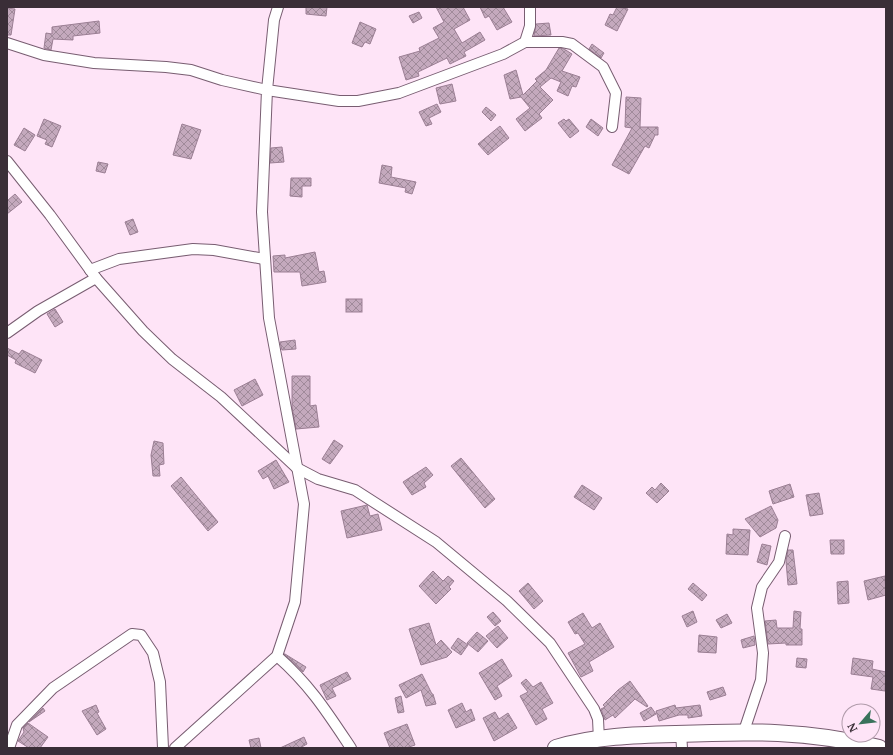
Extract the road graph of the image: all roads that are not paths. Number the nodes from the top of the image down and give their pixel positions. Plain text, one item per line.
1 (278, 7) edge
2 (530, 7) edge
3 (525, 42) junction
4 (7, 43) edge
5 (267, 90) junction
6 (612, 127) dead end
7 (7, 161) edge
8 (264, 259) junction
9 (93, 274) junction
10 (7, 332) edge
11 (297, 468) junction
12 (785, 536) dead end
13 (277, 656) junction
14 (744, 731) junction
15 (599, 740) junction
16 (681, 741) edge
17 (9, 748) edge
18 (163, 748) edge
19 (174, 748) edge
20 (351, 748) edge
21 (556, 748) edge
22 (879, 748) edge

1 - 5 street
2 - 3 street
3 - 5 street
3 - 6 street
4 - 5 street
5 - 8 street
7 - 9 street
8 - 9 street
8 - 11 street
9 - 10 street
9 - 11 street
11 - 13 street
11 - 15 street
12 - 14 street
13 - 19 street
13 - 20 street
14 - 16 main road
14 - 22 main road
15 - 16 main road
15 - 21 main road
17 - 18 street

